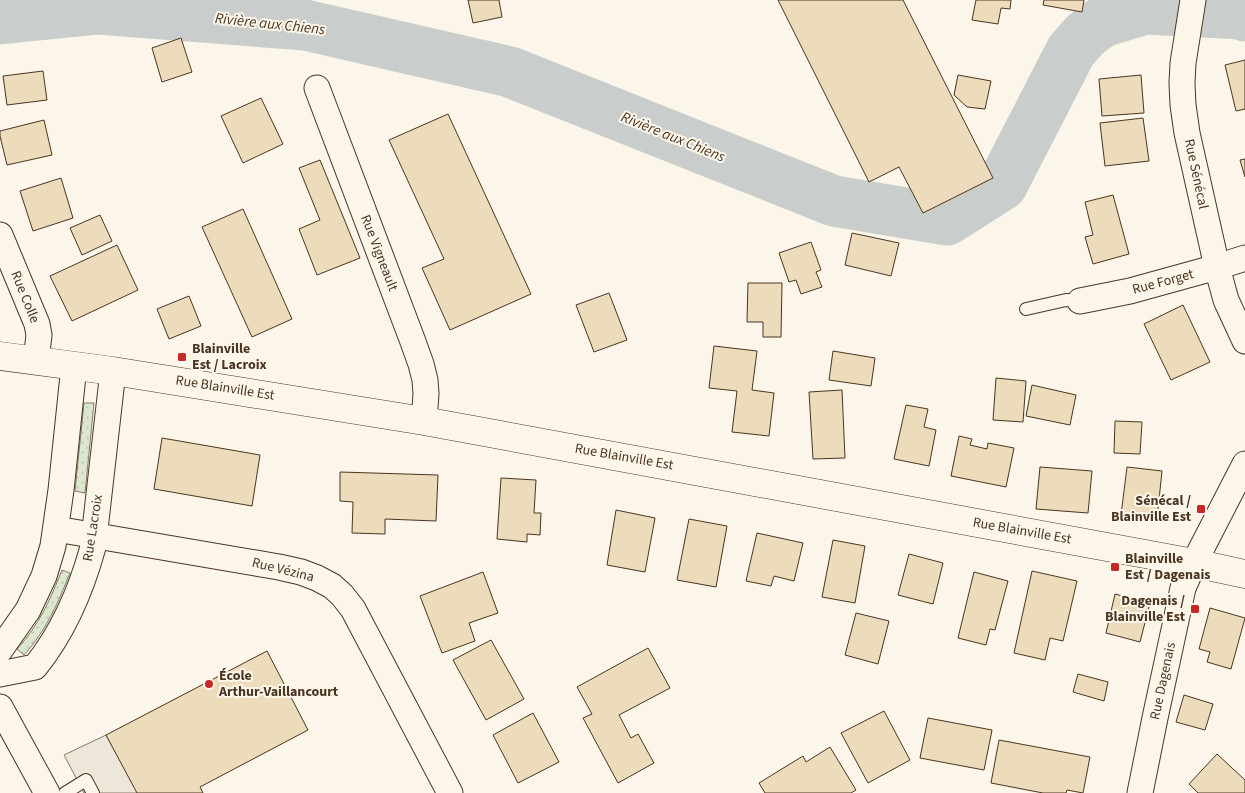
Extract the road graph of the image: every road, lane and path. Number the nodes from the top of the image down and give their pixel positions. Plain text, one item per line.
1 (1193, 0) edge
2 (316, 88) dead end
3 (0, 235) edge
4 (1245, 258) edge
5 (1217, 267) junction
6 (1080, 300) joint
7 (1026, 309) dead end
8 (1245, 341) edge
9 (0, 356) edge
10 (36, 361) junction
11 (74, 366) junction
12 (113, 371) junction
13 (424, 421) junction
14 (1245, 464) edge
15 (56, 529) junction
16 (94, 536) junction
17 (1194, 563) junction
18 (1245, 574) edge
19 (0, 650) edge
20 (0, 674) edge
21 (0, 707) edge
22 (47, 793) edge
23 (65, 793) edge
24 (93, 793) edge
25 (450, 793) edge
26 (1140, 793) edge

1 - 5 street, Rue Sénécal
2 - 13 street, Rue Vigneault
3 - 10 street, Rue Colle
4 - 5 street, Rue Forget
5 - 6 street, Rue Forget
5 - 8 street, Rue Sénécal
6 - 7 lane
9 - 10 street, Rue Blainville Est
10 - 11 street, Rue Blainville Est
11 - 12 street, Rue Blainville Est
11 - 15 street
12 - 13 street, Rue Blainville Est
12 - 16 street, Rue Lacroix
13 - 17 street, Rue Blainville Est
14 - 17 street, Rue Dagenais
15 - 16 street, Rue Vézina
15 - 19 street
16 - 20 street, Rue Lacroix
16 - 25 street, Rue Vézina
17 - 18 street, Rue Blainville Est
17 - 26 street, Rue Dagenais
21 - 22 street
23 - 24 lane

